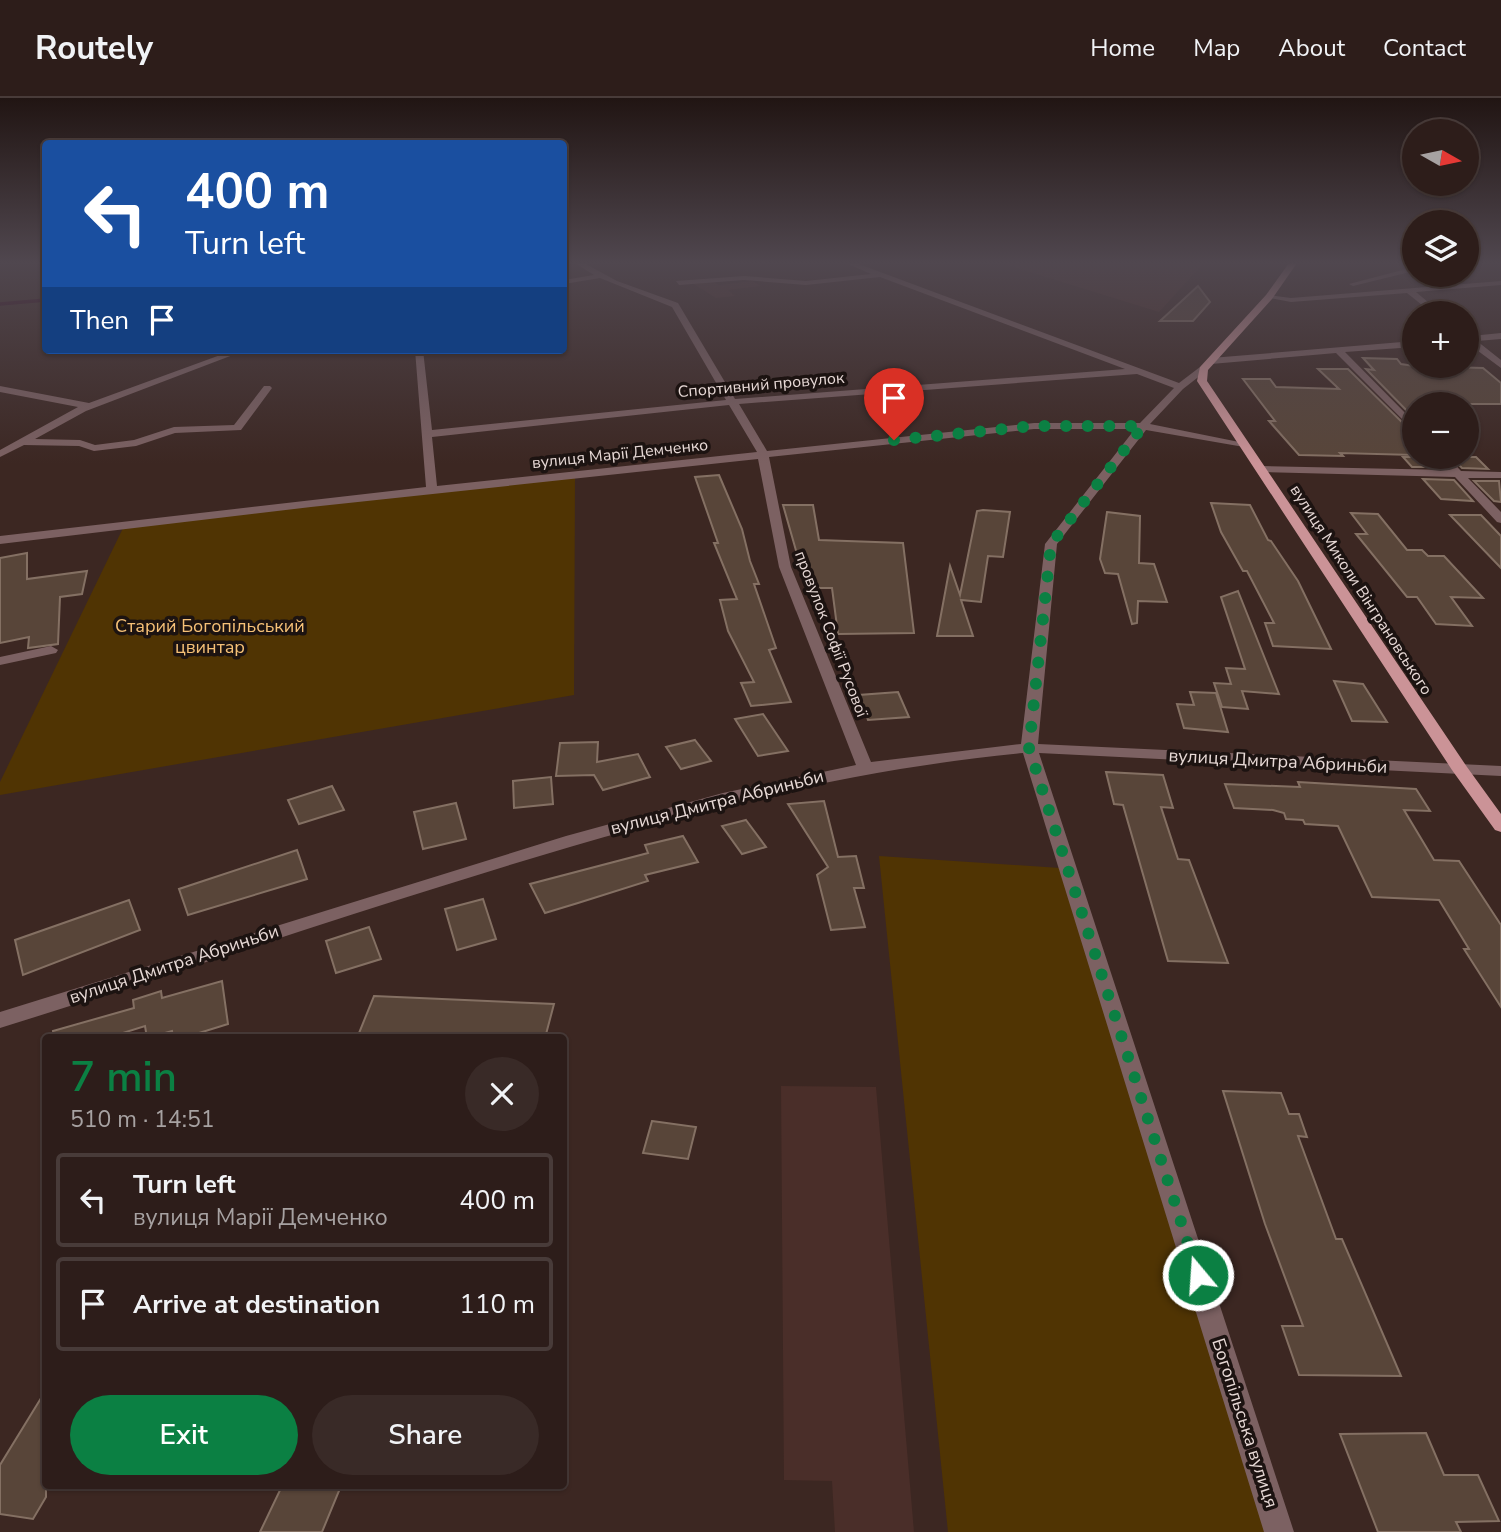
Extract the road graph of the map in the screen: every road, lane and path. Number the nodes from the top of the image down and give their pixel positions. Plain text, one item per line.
1 (690, 330) edge
2 (1031, 330) edge
3 (1239, 330) edge
4 (1501, 336) edge
5 (1479, 337) edge
6 (1402, 345) edge
7 (1479, 347) edge
8 (1338, 350) junction
9 (231, 354) edge
10 (419, 354) edge
11 (1499, 362) edge
12 (1207, 365) junction
13 (1141, 371) junction
14 (1180, 387) junction
15 (267, 388) dead end
16 (0, 389) edge
17 (732, 402) junction
18 (89, 406) junction
19 (1402, 416) edge
20 (1143, 426) junction
21 (427, 434) junction
22 (22, 442) junction
23 (1244, 444) junction
24 (0, 454) edge
25 (763, 454) junction
26 (1261, 469) junction
27 (1454, 469) edge
28 (1459, 474) junction
29 (1501, 475) edge
30 (432, 490) junction
31 (1501, 519) edge
32 (0, 540) edge
33 (51, 650) dead end
34 (0, 661) edge
35 (1029, 748) junction
36 (865, 767) junction
37 (1460, 770) junction
38 (1501, 771) edge
39 (1501, 826) edge
40 (0, 1020) edge
41 (1279, 1532) edge

1 - 17 street, провулок Софії Русової
2 - 13 street
3 - 12 main road, Богопільська вулиця
4 - 5 street
6 - 8 street
7 - 11 street
8 - 12 street
8 - 19 street
9 - 18 street
10 - 21 street
12 - 14 street, Богопільська вулиця
12 - 23 main road, вулиця Миколи Вінграновського
13 - 14 street
13 - 17 street, Спортивний провулок
14 - 20 street, Богопільська вулиця
15 - 22 street
16 - 18 street
17 - 21 street, Спортивний провулок
17 - 25 street, провулок Софії Русової
18 - 22 street
20 - 23 street, вулиця Марії Демченко
20 - 25 street, вулиця Марії Демченко
20 - 35 street, Богопільська вулиця
21 - 30 street
22 - 24 street
23 - 26 main road, вулиця Миколи Вінграновського
25 - 30 street, вулиця Марії Демченко
25 - 36 street, провулок Софії Русової
26 - 28 street
26 - 37 main road, вулиця Миколи Вінграновського
27 - 28 street
28 - 29 street
28 - 31 street
30 - 32 street, вулиця Марії Демченко
33 - 34 street
35 - 36 street, вулиця Дмитра Абриньби
35 - 37 street, вулиця Дмитра Абриньби
35 - 41 street, Богопільська вулиця
36 - 40 street, вулиця Дмитра Абриньби
37 - 38 street, вулиця Дмитра Абриньби
37 - 39 main road, вулиця Миколи Вінграновського

